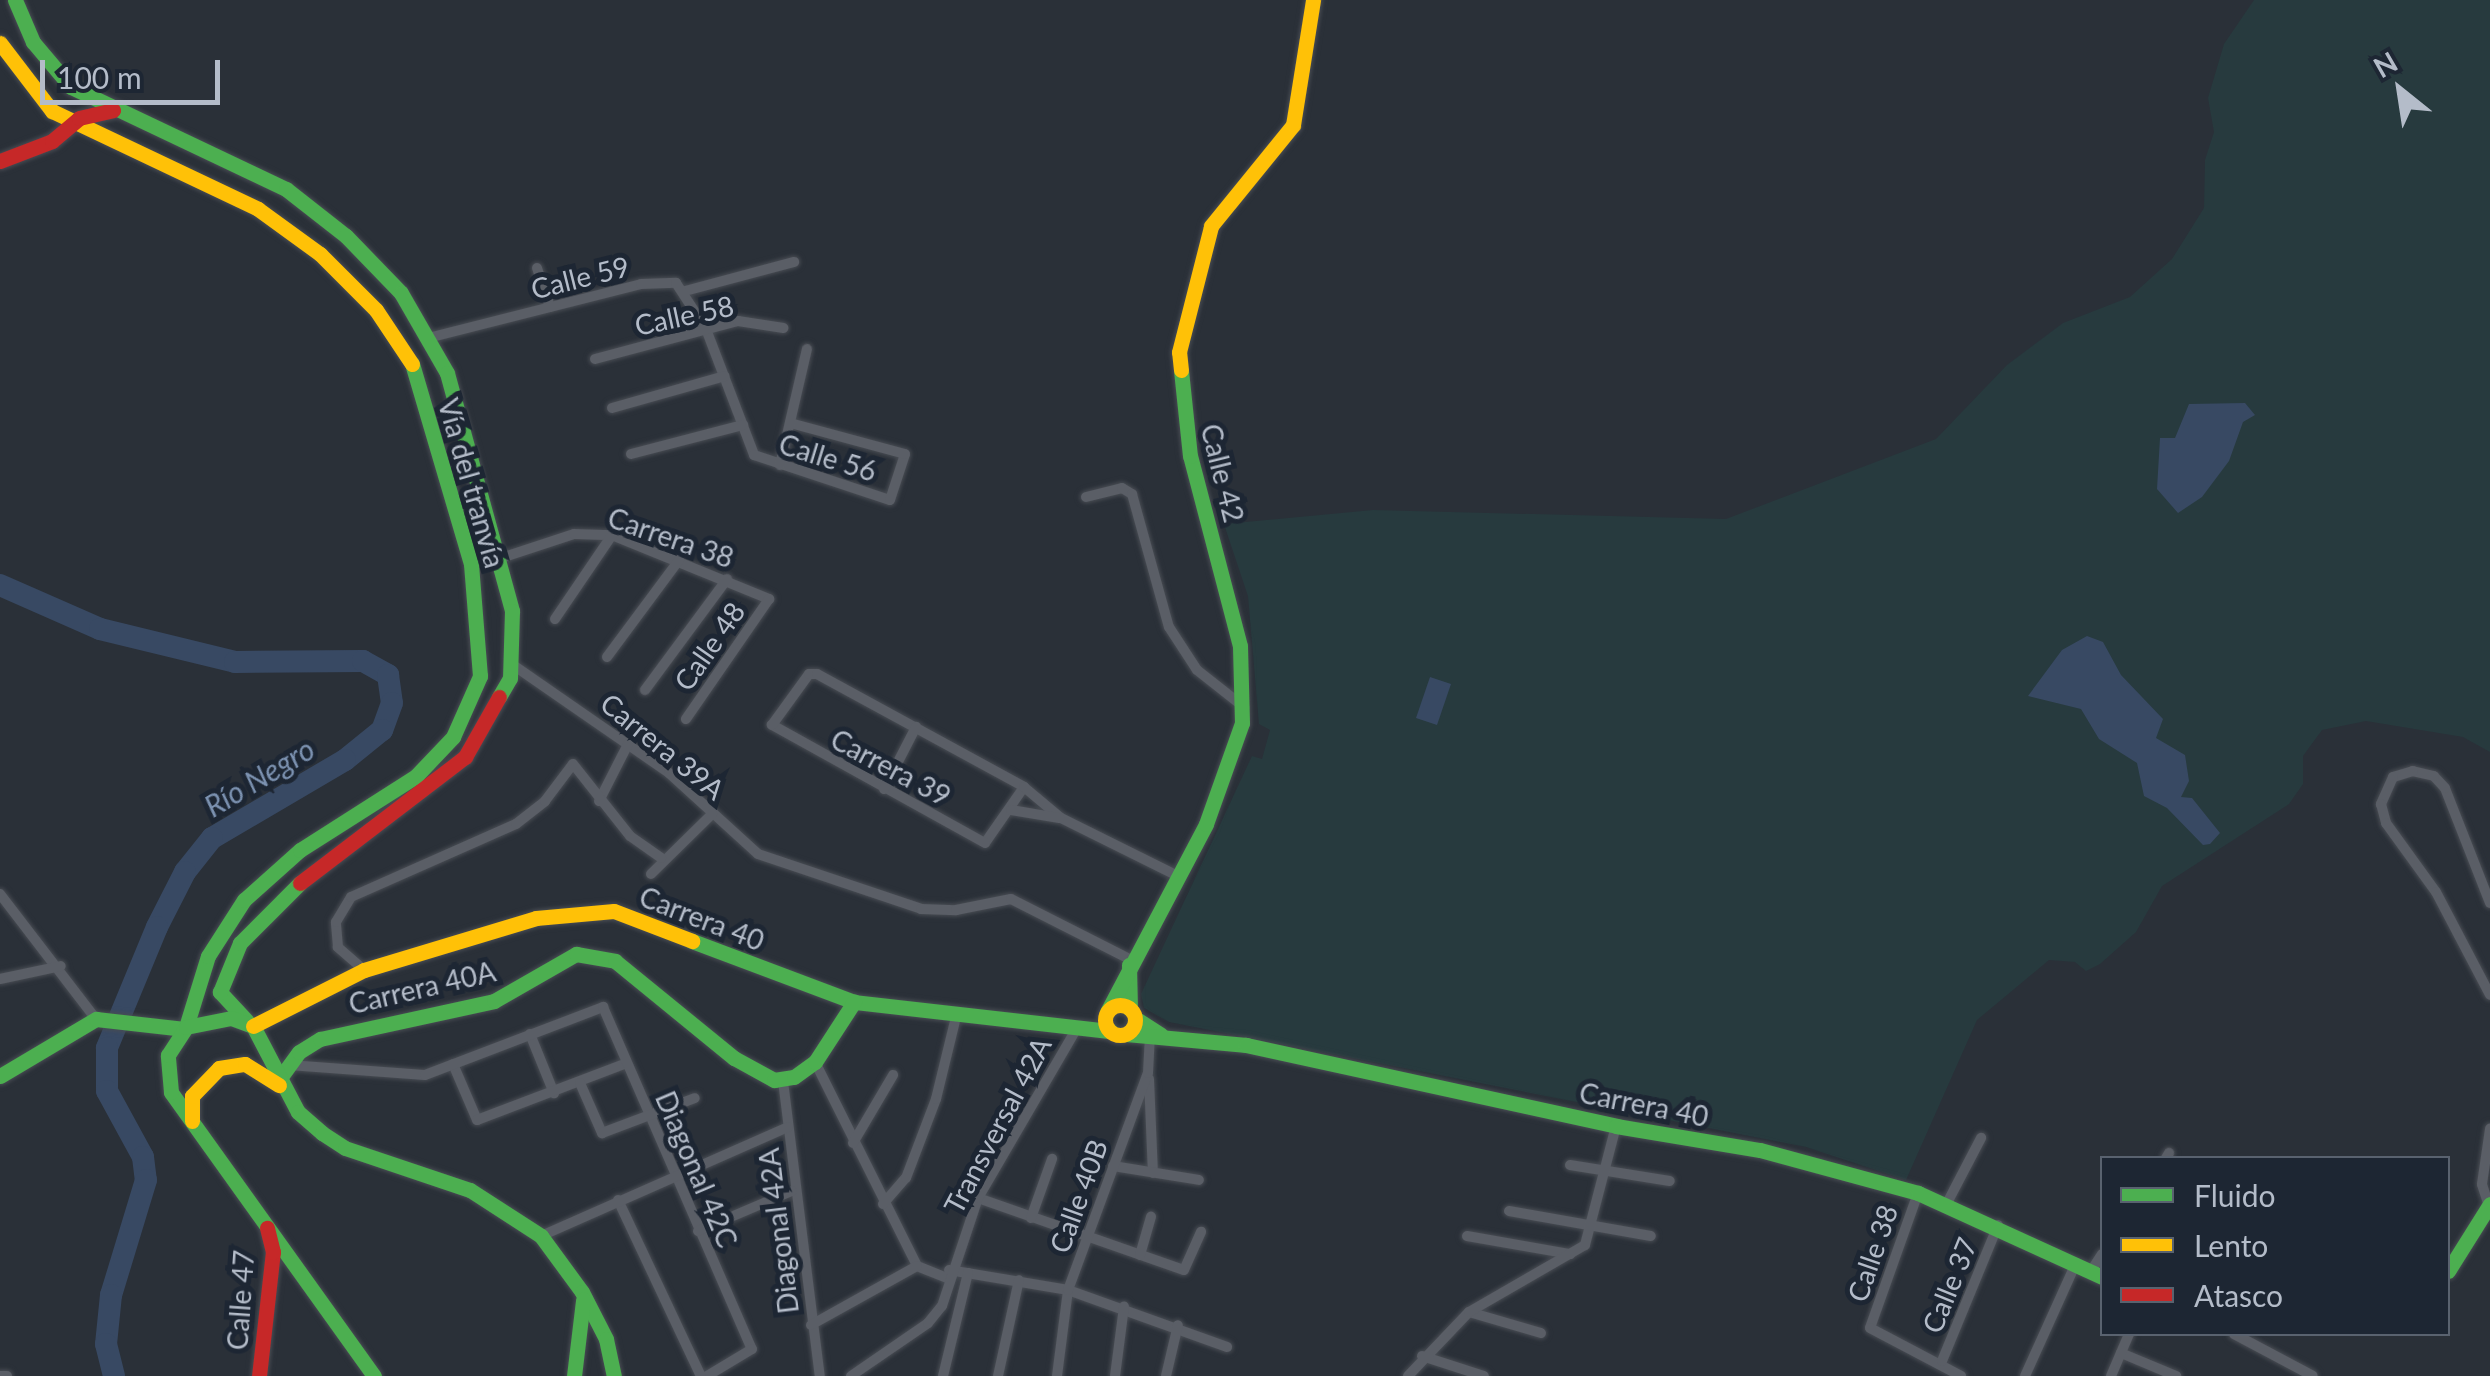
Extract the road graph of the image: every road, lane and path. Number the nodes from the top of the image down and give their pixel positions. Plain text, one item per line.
1 (14, 0) edge
2 (1313, 0) edge
3 (0, 44) edge
4 (71, 87) junction
5 (114, 110) junction
6 (70, 123) junction
7 (0, 161) edge
8 (794, 262) dead end
9 (537, 268) dead end
10 (685, 291) junction
11 (550, 307) junction
12 (783, 328) dead end
13 (706, 329) junction
14 (432, 338) junction
15 (807, 350) dead end
16 (595, 359) dead end
17 (725, 376) junction
18 (612, 408) dead end
19 (790, 423) junction
20 (744, 426) junction
21 (631, 454) dead end
22 (780, 465) junction
23 (1086, 497) dead end
24 (612, 535) junction
25 (498, 559) junction
26 (678, 560) junction
27 (727, 579) junction
28 (769, 599) joint
29 (555, 619) dead end
30 (607, 658) dead end
31 (513, 665) junction
32 (645, 690) dead end
33 (1244, 707) junction
34 (686, 719) dead end
35 (916, 728) junction
36 (628, 744) junction
37 (1024, 787) junction
38 (884, 789) junction
39 (599, 801) junction
40 (1011, 810) junction
41 (712, 814) junction
42 (1061, 818) junction
43 (661, 858) junction
44 (650, 874) dead end
45 (1178, 876) junction
46 (0, 894) edge
47 (2490, 903) edge
48 (1130, 962) junction
49 (61, 966) junction
50 (364, 970) junction
51 (0, 979) edge
52 (2490, 995) edge
53 (854, 1002) junction
54 (1133, 1014) junction
55 (956, 1017) junction
56 (96, 1020) junction
57 (1112, 1023) junction
58 (149, 1024) junction
59 (253, 1026) junction
60 (185, 1028) junction
61 (1082, 1029) junction
62 (530, 1034) junction
63 (1156, 1035) junction
64 (170, 1044) junction
65 (816, 1062) junction
66 (628, 1063) junction
67 (453, 1064) junction
68 (1148, 1073) junction
69 (893, 1075) dead end
70 (0, 1076) edge
71 (284, 1078) junction
72 (783, 1081) junction
73 (580, 1082) junction
74 (554, 1093) junction
75 (695, 1098) dead end
76 (649, 1116) junction
77 (194, 1126) junction
78 (1616, 1126) junction
79 (788, 1127) junction
80 (2490, 1129) edge
81 (1981, 1138) dead end
82 (852, 1143) junction
83 (1052, 1159) dead end
84 (1570, 1165) dead end
85 (1112, 1166) junction
86 (1607, 1171) junction
87 (1153, 1173) junction
88 (674, 1174) junction
89 (1199, 1180) dead end
90 (1670, 1181) dead end
91 (792, 1191) junction
92 (1918, 1193) junction
93 (978, 1198) junction
94 (618, 1200) junction
95 (883, 1204) junction
96 (1946, 1204) junction
97 (2489, 1205) edge
98 (1510, 1211) dead end
99 (1152, 1217) dead end
100 (1031, 1218) junction
101 (1998, 1225) junction
102 (1595, 1226) junction
103 (267, 1228) junction
104 (698, 1231) junction
105 (1201, 1232) dead end
106 (541, 1236) junction
107 (1468, 1236) dead end
108 (1651, 1236) dead end
109 (1083, 1240) junction
110 (1140, 1254) junction
111 (1570, 1254) junction
112 (917, 1266) junction
113 (2450, 1268) edge
114 (2090, 1270) edge
115 (968, 1273) junction
116 (948, 1274) junction
117 (1019, 1280) junction
118 (1068, 1290) junction
119 (582, 1292) junction
120 (1124, 1307) junction
121 (1469, 1312) junction
122 (812, 1324) junction
123 (1178, 1325) junction
124 (1541, 1333) dead end
125 (2128, 1336) edge
126 (2238, 1336) edge
127 (1227, 1347) dead end
128 (2121, 1353) junction
129 (1422, 1356) junction
130 (1942, 1361) junction
131 (259, 1376) edge
132 (374, 1376) edge
133 (574, 1376) edge
134 (614, 1376) edge
135 (704, 1376) edge
136 (820, 1376) edge
137 (851, 1376) edge
138 (943, 1376) edge
139 (998, 1376) edge
140 (1057, 1376) edge
141 (1115, 1376) edge
142 (1166, 1376) edge
143 (1408, 1376) edge
144 (1484, 1376) edge
145 (1961, 1376) edge
146 (2025, 1376) edge
147 (2111, 1376) edge
148 (2176, 1376) edge
149 (2313, 1376) edge

1 - 4 main road, Vía del tranvía
2 - 33 main road, Calle 42
3 - 6 main road, Vía del tranvía
4 - 5 main road, Vía del tranvía
4 - 6 main road
5 - 6 main road
5 - 14 main road, Vía del tranvía
6 - 7 main road
6 - 60 main road, Vía del tranvía
8 - 10 street, Calle 59
9 - 11 street
10 - 11 street, Calle 59
10 - 13 street
11 - 14 street, Calle 59
12 - 13 street, Calle 58
13 - 16 street, Calle 58
13 - 17 street
14 - 25 main road, Vía del tranvía
15 - 19 street
17 - 18 street
17 - 20 street
19 - 22 street
19 - 22 street, Calle 56
20 - 21 street
20 - 22 street, Calle 56
23 - 33 street
24 - 25 street, Carrera 38
24 - 26 street, Carrera 38
24 - 29 street
25 - 31 main road, Vía del tranvía
26 - 27 street, Carrera 38
26 - 30 street
27 - 28 street, Carrera 38
27 - 32 street
28 - 34 street, Calle 48
31 - 36 street, Carrera 39A
31 - 59 main road, Vía del tranvía
33 - 45 main road, Calle 42
35 - 37 street
35 - 38 street
35 - 38 street, Carrera 39
36 - 39 street
36 - 41 street, Carrera 39A
37 - 40 street
37 - 42 street
38 - 40 street, Carrera 39
39 - 43 street
39 - 50 street
40 - 42 street
41 - 43 street
41 - 48 street, Carrera 39A
42 - 45 street
43 - 44 street
45 - 48 main road, Calle 42
46 - 49 street
47 - 52 street
48 - 54 main road
48 - 57 main road, Calle 42
49 - 51 street
49 - 56 street
50 - 53 main road, Carrera 40
50 - 59 main road, Carrera 40
53 - 55 main road, Carrera 40
53 - 65 main road
54 - 57 main road
54 - 57 main road
54 - 63 main road, Carrera 40
55 - 61 main road, Carrera 40
55 - 95 street
56 - 58 main road
56 - 70 main road
57 - 61 main road
57 - 63 main road, Carrera 40
58 - 60 main road
58 - 64 main road
59 - 60 main road
59 - 71 main road
60 - 64 main road
61 - 93 street, Transversal 42A
62 - 66 street, Diagonal 42C
62 - 67 street
62 - 74 street
63 - 68 street, Calle 40B
63 - 78 main road, Carrera 40
64 - 77 main road
65 - 72 main road
65 - 82 street
66 - 73 street
66 - 76 street, Diagonal 42C
67 - 71 street
67 - 74 street
68 - 85 street, Calle 40B
68 - 87 street
69 - 82 street
71 - 72 main road, Carrera 40A
71 - 77 main road
71 - 106 main road
72 - 79 street, Diagonal 42A
73 - 74 street
73 - 76 street
75 - 76 street
76 - 88 street, Diagonal 42C
77 - 103 main road
78 - 86 street
78 - 92 main road, Carrera 40
79 - 88 street
79 - 91 street, Diagonal 42A
80 - 97 street
81 - 96 street
82 - 95 street
83 - 100 street
84 - 86 street
85 - 87 street
85 - 109 street, Calle 40B
86 - 90 street
86 - 102 street
87 - 89 street
88 - 94 street
88 - 104 street, Diagonal 42C
91 - 104 street
91 - 122 street, Diagonal 42A
92 - 96 main road, Carrera 40
92 - 130 street, Calle 38
93 - 100 street
93 - 116 street, Transversal 42A
94 - 106 street
94 - 135 street
95 - 112 street
96 - 101 main road, Carrera 40
97 - 113 main road
98 - 102 street
99 - 110 street
100 - 109 street
101 - 114 main road, Carrera 40
101 - 130 street, Calle 37
102 - 108 street
102 - 111 street
103 - 131 main road, Calle 47
103 - 132 main road
104 - 135 street, Diagonal 42C
105 - 110 street
106 - 119 main road
107 - 111 street
109 - 110 street
109 - 118 street, Calle 40B
111 - 121 street
112 - 116 street
112 - 122 street
114 - 146 street
115 - 116 street
115 - 117 street
115 - 138 street
116 - 137 street, Transversal 42A
117 - 118 street
117 - 139 street
118 - 120 street
118 - 140 street, Calle 40B
119 - 133 main road
119 - 134 main road
120 - 123 street
120 - 141 street
121 - 124 street
121 - 129 street
122 - 136 street, Diagonal 42A
123 - 127 street
123 - 142 street
125 - 128 street
126 - 149 street
128 - 147 street
128 - 148 street
129 - 143 street
129 - 144 street
130 - 145 street

